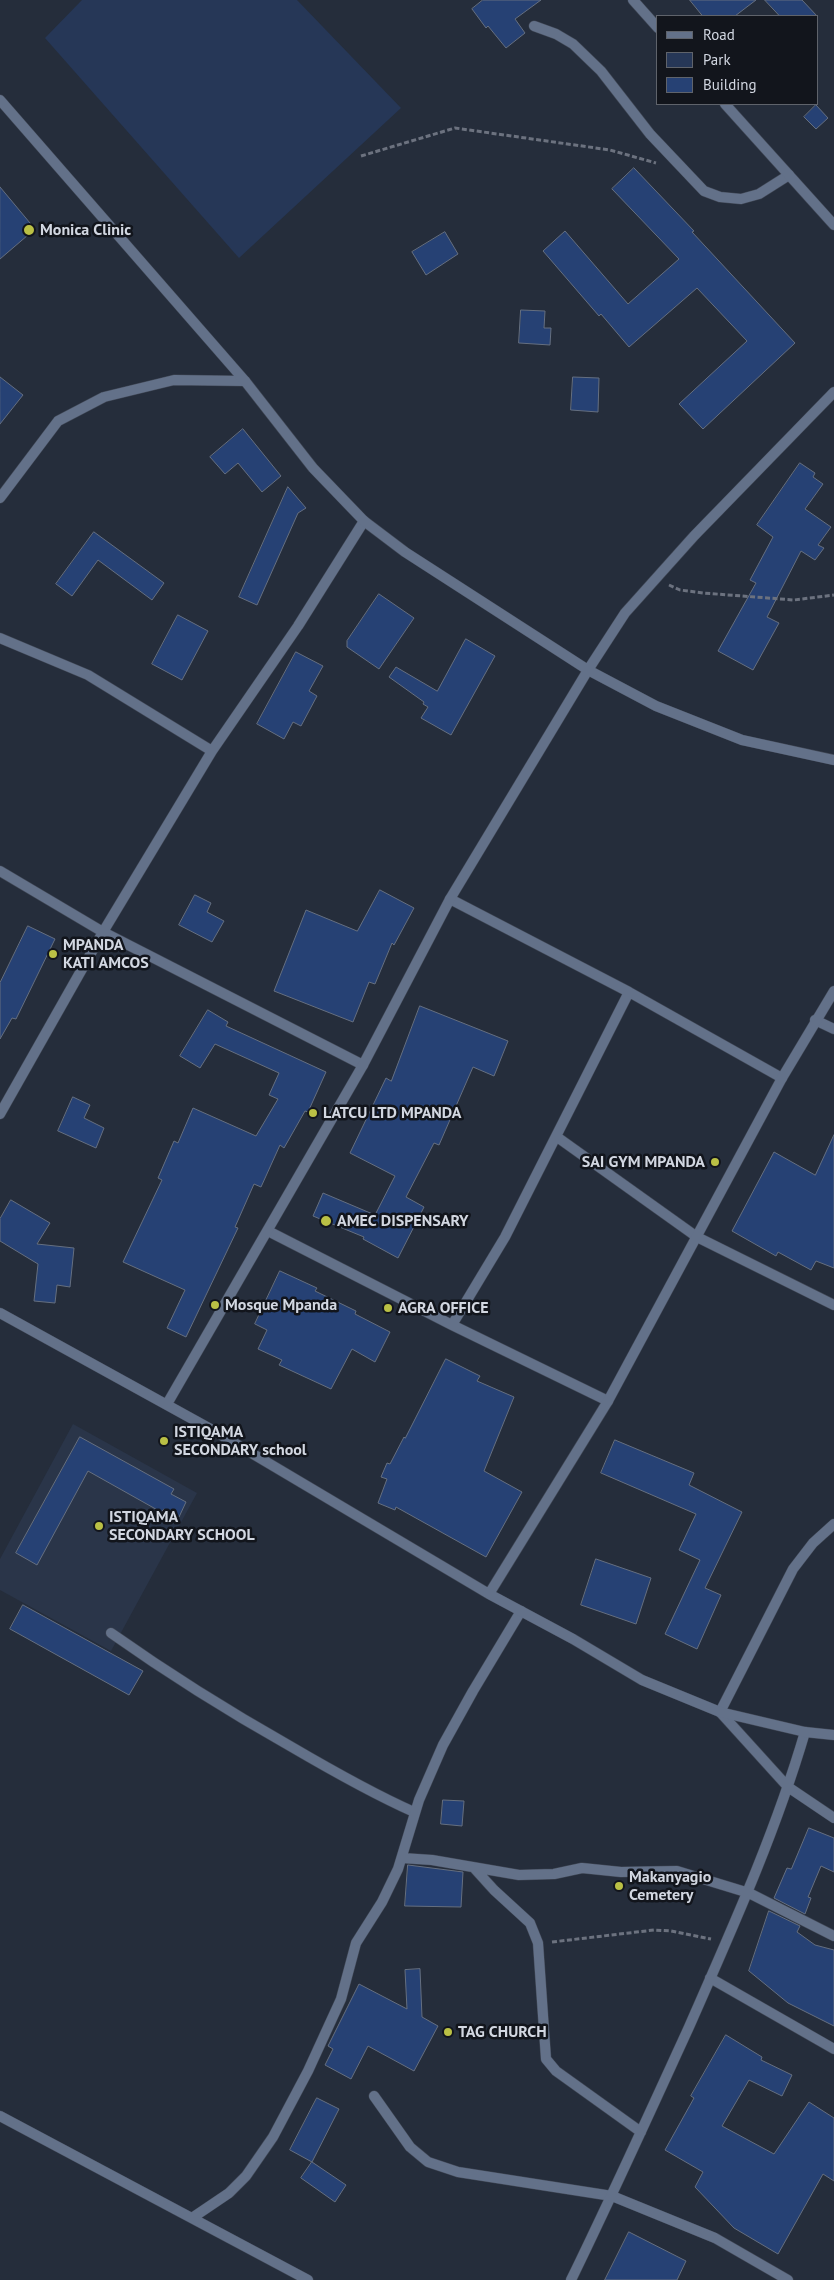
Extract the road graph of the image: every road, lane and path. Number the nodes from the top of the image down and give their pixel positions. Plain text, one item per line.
1 (633, 0) edge
2 (534, 26) dead end
3 (656, 26) edge
4 (0, 100) edge
5 (726, 105) edge
6 (361, 156) dead end
7 (657, 163) dead end
8 (789, 175) junction
9 (834, 226) edge
10 (245, 382) junction
11 (834, 392) edge
12 (0, 498) edge
13 (364, 521) junction
14 (655, 579) junction
15 (834, 595) edge
16 (0, 638) edge
17 (588, 670) junction
18 (212, 751) junction
19 (834, 760) edge
20 (0, 871) edge
21 (450, 899) junction
22 (103, 932) junction
23 (834, 991) edge
24 (629, 992) junction
25 (815, 1020) junction
26 (834, 1029) edge
27 (363, 1065) junction
28 (782, 1078) junction
29 (0, 1114) edge
30 (557, 1137) junction
31 (268, 1231) junction
32 (697, 1237) junction
33 (834, 1306) edge
34 (0, 1313) edge
35 (452, 1325) junction
36 (608, 1401) junction
37 (167, 1404) junction
38 (834, 1524) edge
39 (489, 1594) junction
40 (521, 1611) junction
41 (111, 1633) dead end
42 (720, 1712) junction
43 (805, 1732) junction
44 (834, 1735) edge
45 (788, 1787) junction
46 (414, 1812) junction
47 (834, 1818) edge
48 (402, 1858) junction
49 (475, 1869) junction
50 (749, 1893) junction
51 (834, 1936) edge
52 (538, 1943) junction
53 (726, 1943) junction
54 (710, 1978) junction
55 (834, 2049) edge
56 (374, 2096) dead end
57 (0, 2116) edge
58 (641, 2132) junction
59 (612, 2196) junction
60 (192, 2218) junction
61 (308, 2280) edge
62 (571, 2280) edge
63 (788, 2280) edge

1 - 3 street
2 - 8 street
4 - 10 street
5 - 8 street
6 - 7 path
8 - 9 street
10 - 12 street
10 - 13 street
11 - 14 street
13 - 17 street
13 - 18 street
14 - 15 path
14 - 17 street
16 - 18 street
17 - 19 street
17 - 21 street
18 - 22 street
20 - 22 street
21 - 24 street
21 - 27 street
22 - 27 street
22 - 29 street
23 - 25 street
24 - 28 street
24 - 30 street
25 - 26 street
25 - 28 street
27 - 31 street
28 - 32 street
30 - 32 street
30 - 35 street
31 - 35 street
31 - 37 street
32 - 33 street
32 - 36 street
34 - 37 street
35 - 36 street
36 - 39 street
37 - 39 street
38 - 42 street
39 - 40 street
40 - 42 street
40 - 46 street
41 - 46 street
42 - 43 street
42 - 45 street
43 - 44 street
43 - 45 street
45 - 47 street
45 - 50 street
46 - 48 street
48 - 49 street
48 - 60 street
49 - 50 street
49 - 52 street
50 - 51 street
50 - 53 street
52 - 53 path
52 - 58 street
53 - 54 street
54 - 55 street
54 - 58 street
56 - 59 street
57 - 60 street
58 - 59 street
59 - 62 street
59 - 63 street
60 - 61 street

